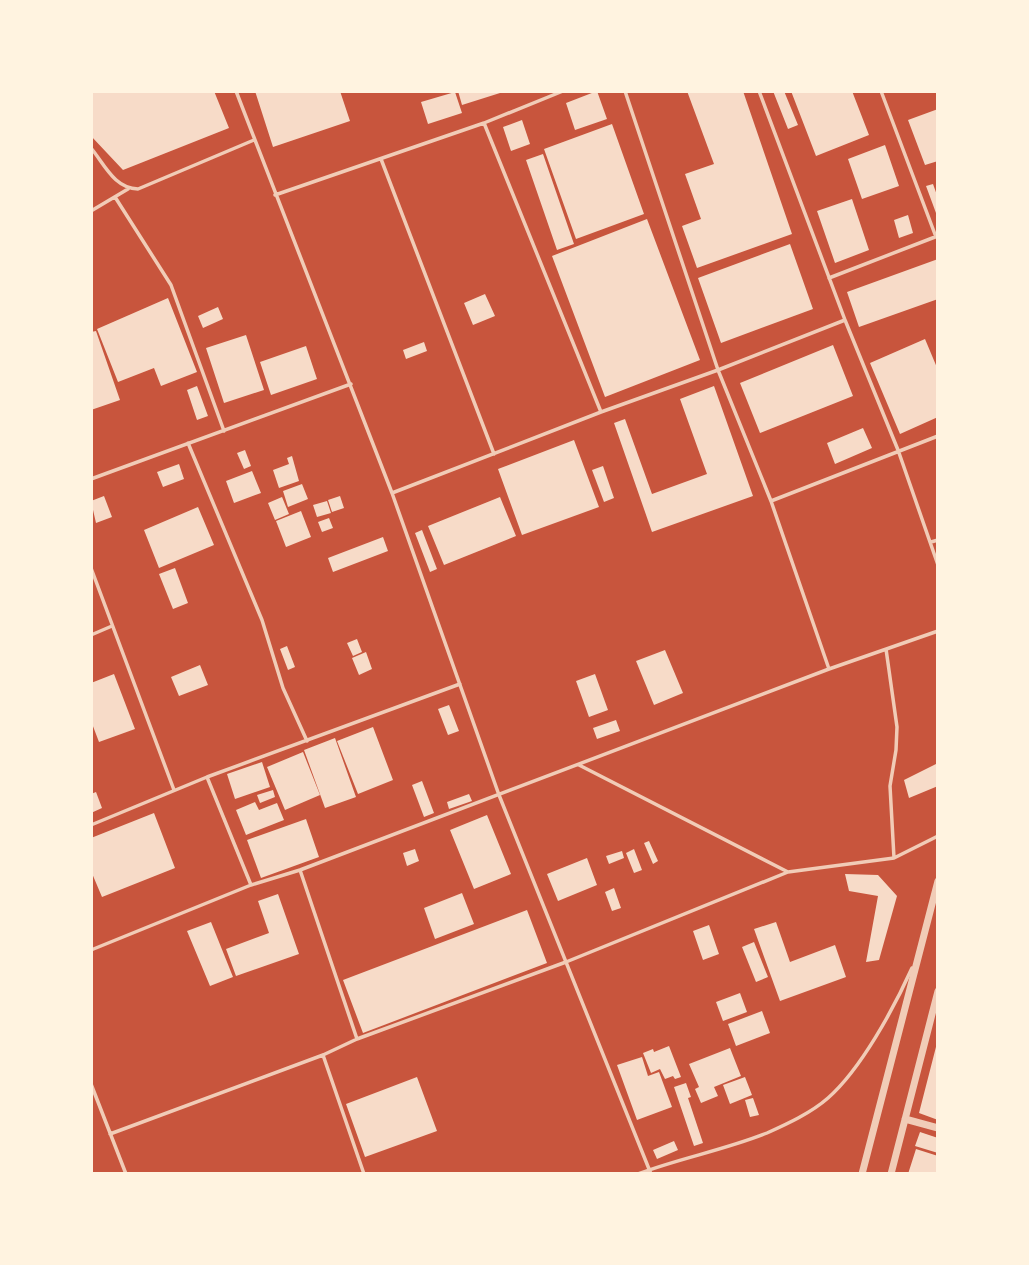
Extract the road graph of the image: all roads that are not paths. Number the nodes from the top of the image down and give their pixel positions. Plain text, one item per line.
1 (236, 91) edge
2 (563, 91) edge
3 (625, 91) edge
4 (759, 91) edge
5 (881, 91) edge
6 (484, 123) junction
7 (254, 140) junction
8 (91, 148) edge
9 (96, 154) junction
10 (91, 159) edge
11 (381, 159) junction
12 (128, 189) junction
13 (275, 195) junction
14 (115, 197) junction
15 (91, 211) edge
16 (937, 237) edge
17 (830, 278) junction
18 (845, 320) junction
19 (718, 370) junction
20 (351, 384) junction
21 (601, 412) junction
22 (224, 430) junction
23 (938, 436) edge
24 (188, 443) junction
25 (898, 450) junction
26 (494, 454) junction
27 (91, 479) edge
28 (393, 494) junction
29 (771, 501) junction
30 (938, 540) edge
31 (931, 542) junction
32 (938, 565) edge
33 (91, 568) edge
34 (112, 626) junction
35 (938, 631) edge
36 (91, 635) edge
37 (886, 649) junction
38 (829, 669) junction
39 (460, 684) junction
40 (307, 741) junction
41 (579, 765) junction
42 (207, 777) junction
43 (174, 790) junction
44 (499, 795) junction
45 (91, 825) edge
46 (938, 836) edge
47 (894, 858) junction
48 (300, 870) junction
49 (788, 872) junction
50 (938, 881) edge
51 (251, 885) junction
52 (921, 948) junction
53 (91, 950) edge
54 (566, 961) junction
55 (938, 991) edge
56 (936, 1003) edge
57 (357, 1039) junction
58 (323, 1055) junction
59 (91, 1084) edge
60 (905, 1119) junction
61 (938, 1128) edge
62 (110, 1134) junction
63 (650, 1172) edge
64 (126, 1174) edge
65 (364, 1174) edge
66 (638, 1174) edge
67 (862, 1174) edge
68 (891, 1174) edge

1 - 7 lane
2 - 6 lane
3 - 19 lane
4 - 17 lane
5 - 16 lane
6 - 11 lane
6 - 21 lane
7 - 12 lane
7 - 13 lane
8 - 9 lane
9 - 10 lane
9 - 12 lane
11 - 13 lane
11 - 26 lane
12 - 14 lane
13 - 20 lane
14 - 15 lane
14 - 22 lane
16 - 17 lane
17 - 18 lane
18 - 19 lane
18 - 25 lane
19 - 21 lane
19 - 29 lane
20 - 22 lane
20 - 28 lane
21 - 26 lane
22 - 24 lane
23 - 25 lane
24 - 27 lane
24 - 40 lane
25 - 29 lane
25 - 31 lane
26 - 28 lane
28 - 39 lane
29 - 38 lane
30 - 31 lane
31 - 32 lane
33 - 34 lane
34 - 36 lane
34 - 43 lane
35 - 37 lane
37 - 38 lane
37 - 47 lane
38 - 41 lane
39 - 40 lane
39 - 44 lane
40 - 42 lane
41 - 44 lane
41 - 49 lane
42 - 43 lane
42 - 51 lane
43 - 45 lane
44 - 48 lane
44 - 54 lane
46 - 47 lane
47 - 49 lane
48 - 51 lane
48 - 57 lane
49 - 54 lane
50 - 52 street
51 - 53 lane
52 - 63 lane
52 - 67 street
54 - 57 lane
54 - 63 lane
55 - 56 street
56 - 60 street
57 - 58 lane
58 - 62 lane
58 - 65 lane
59 - 62 lane
60 - 61 street
60 - 68 street
62 - 64 lane
63 - 66 lane

